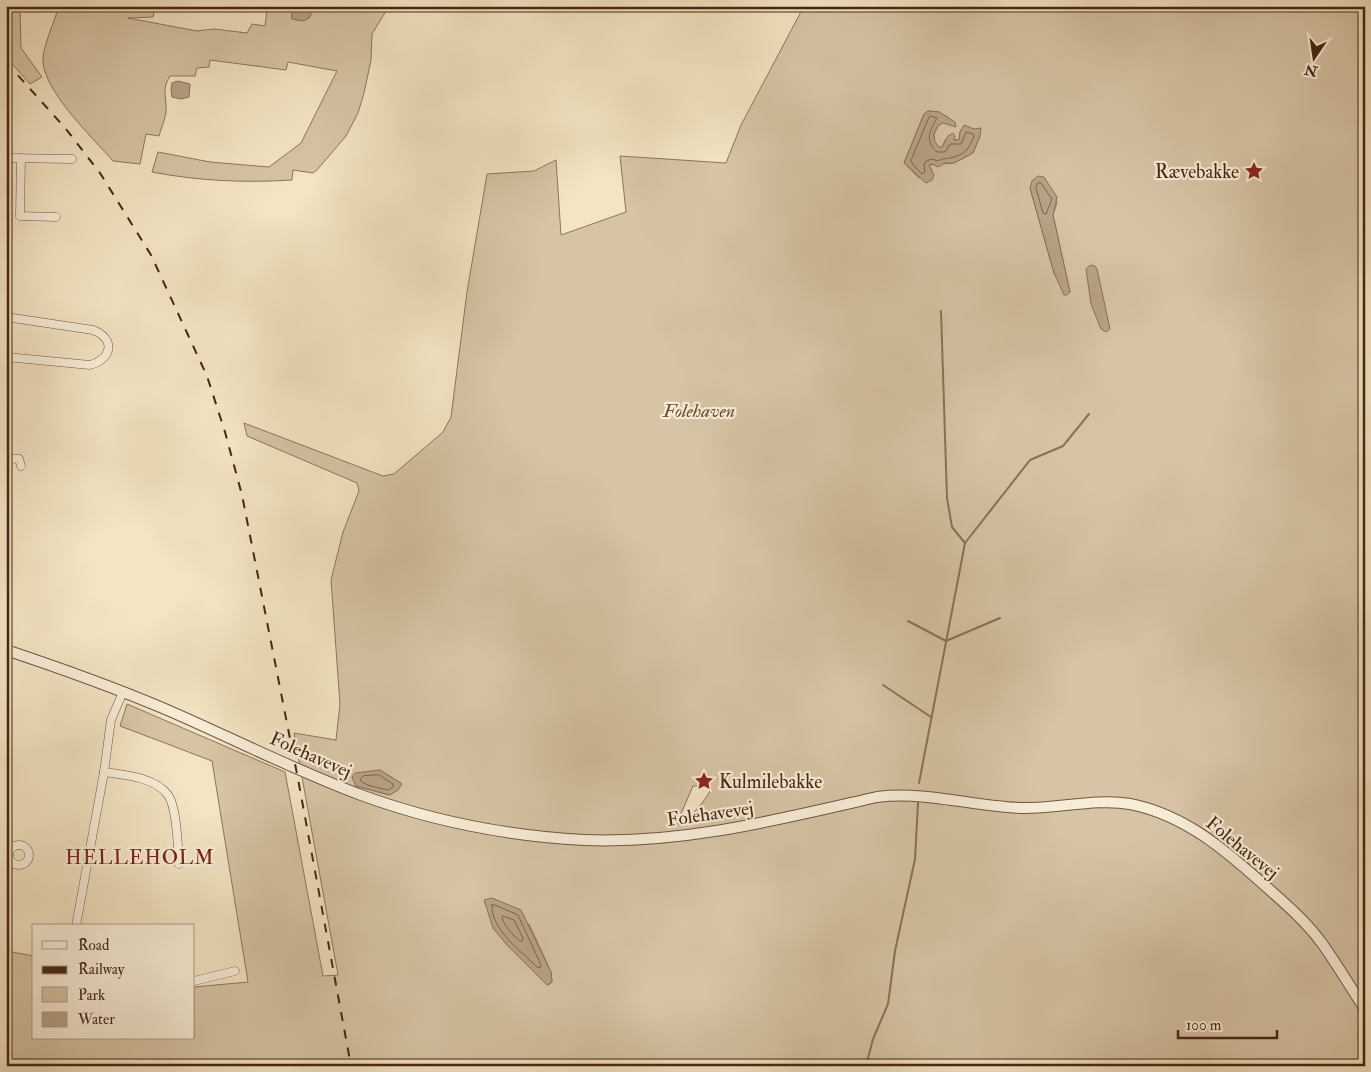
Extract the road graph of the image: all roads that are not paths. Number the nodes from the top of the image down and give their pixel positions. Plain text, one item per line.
1 (6, 158) edge
2 (21, 158) junction
3 (72, 159) dead end
4 (56, 217) dead end
5 (6, 317) edge
6 (6, 357) edge
7 (6, 458) edge
8 (21, 466) dead end
9 (6, 650) edge
10 (123, 692) junction
11 (104, 772) junction
12 (179, 864) dead end
13 (76, 924) edge
14 (235, 970) dead end
15 (195, 981) edge
16 (1365, 1009) edge

1 - 2 street
2 - 3 street
2 - 4 street
5 - 6 street
7 - 8 street
9 - 10 street, Folehavevej
10 - 11 street
10 - 16 street, Folehavevej
11 - 12 street
11 - 13 street
14 - 15 street

